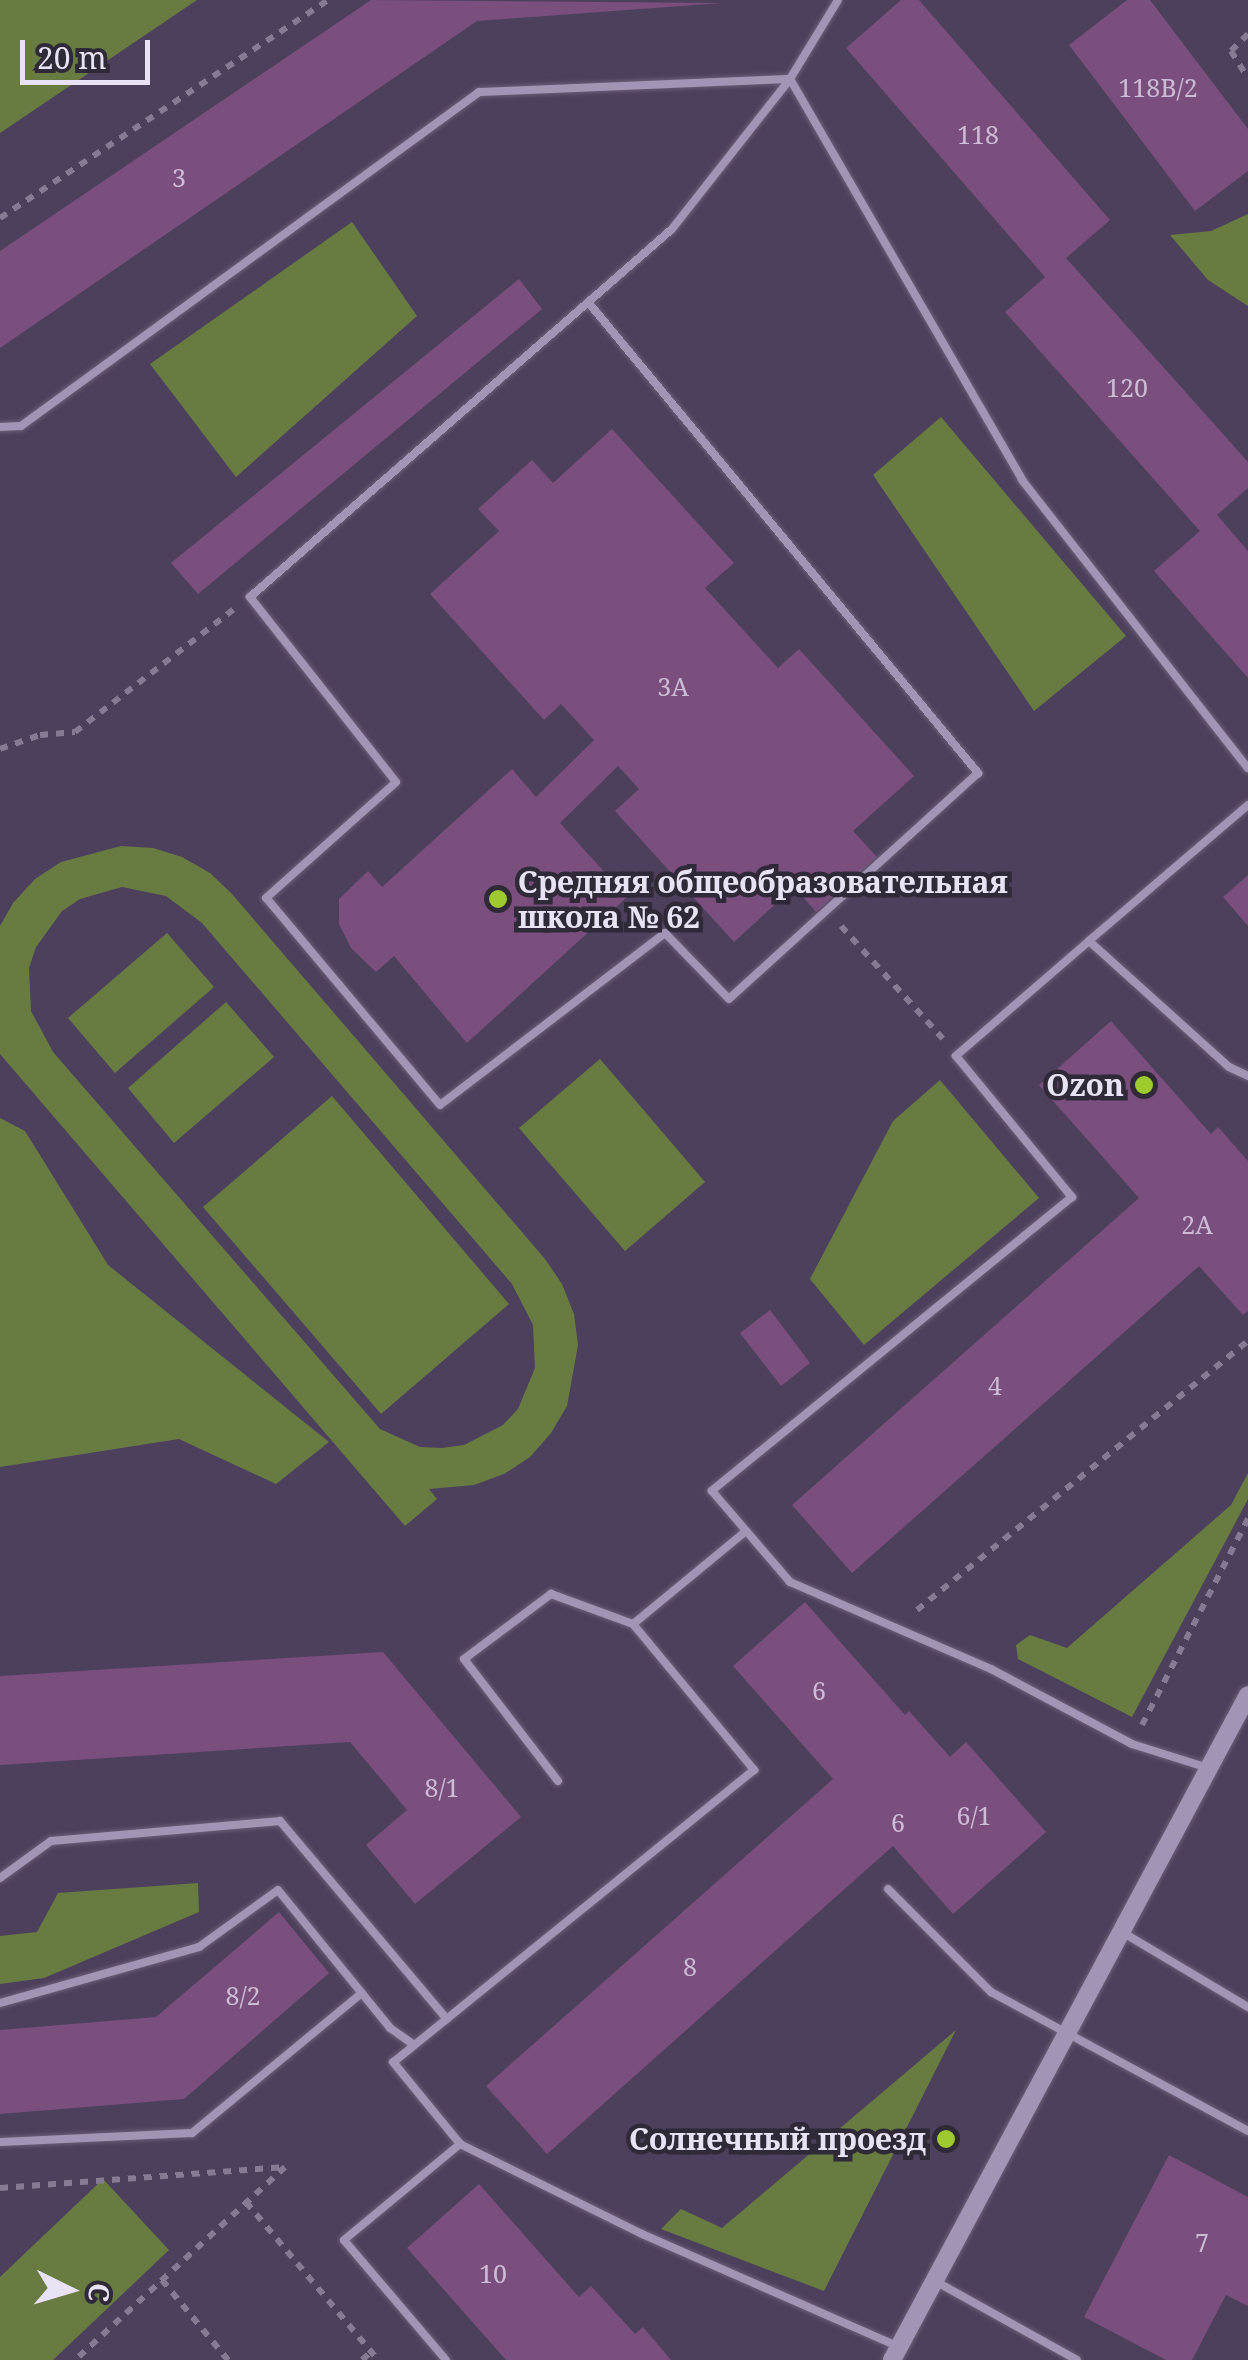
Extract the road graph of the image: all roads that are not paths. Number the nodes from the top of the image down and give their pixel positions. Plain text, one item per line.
1 (838, 0) edge
2 (790, 79) junction
3 (588, 302) junction
4 (0, 427) edge
5 (1248, 768) edge
6 (1248, 806) edge
7 (1089, 942) junction
8 (1248, 1076) edge
9 (746, 1531) junction
10 (633, 1624) junction
11 (1248, 1695) edge
12 (1210, 1768) junction
13 (558, 1781) dead end
14 (0, 1878) edge
15 (888, 1889) dead end
16 (1122, 1932) junction
17 (362, 1993) junction
18 (0, 2003) edge
19 (1248, 2007) edge
20 (446, 2019) junction
21 (1066, 2034) junction
22 (414, 2045) junction
23 (1248, 2131) edge
24 (0, 2142) edge
25 (460, 2144) junction
26 (935, 2281) junction
27 (895, 2354) edge
28 (446, 2360) edge
29 (1077, 2360) edge

1 - 2 lane
2 - 3 lane
2 - 4 lane
2 - 5 lane
3 - 3 lane
6 - 7 lane
7 - 8 lane
7 - 9 lane
9 - 10 lane
9 - 12 lane
10 - 13 lane
10 - 20 lane
11 - 12 street
12 - 16 street
14 - 20 lane
15 - 21 lane
16 - 19 lane
16 - 21 street
17 - 18 lane
17 - 22 lane
17 - 24 lane
20 - 22 lane
21 - 23 lane
21 - 26 street
22 - 25 lane
25 - 27 lane
25 - 28 lane
26 - 27 street
26 - 29 lane

